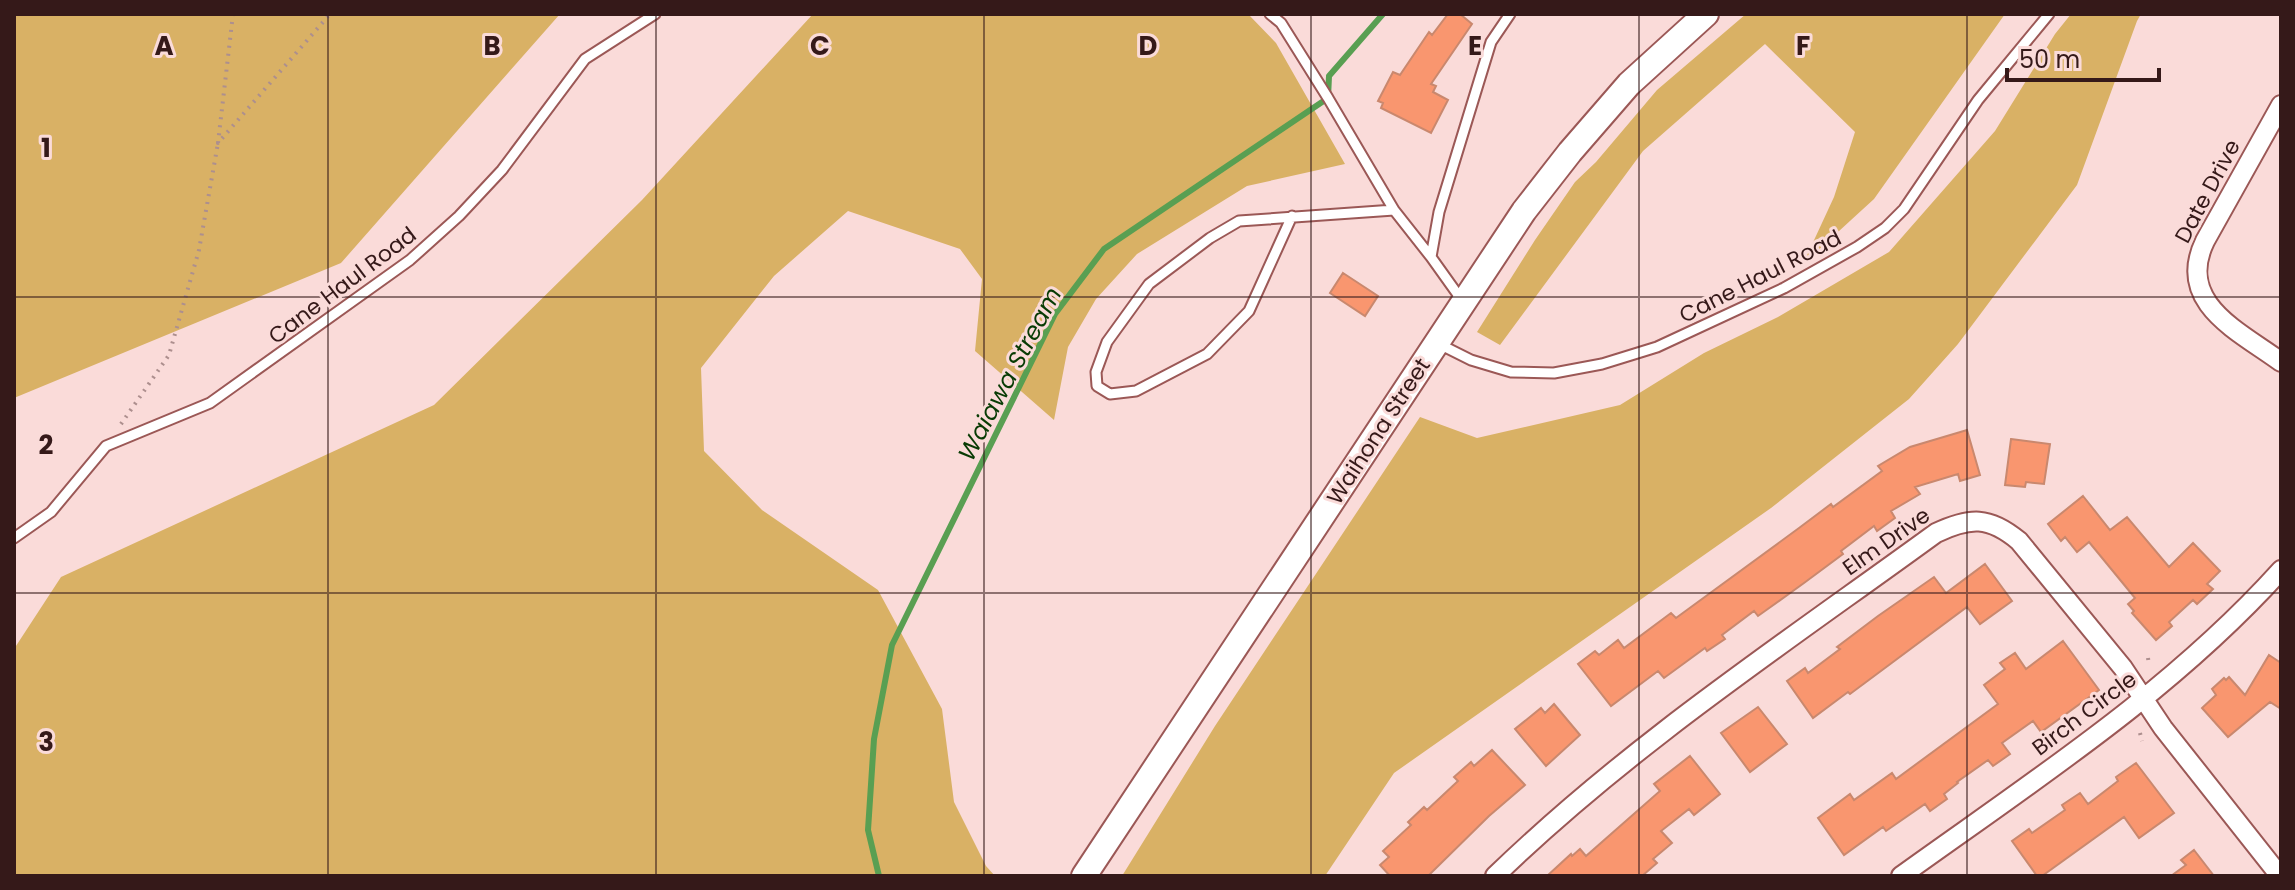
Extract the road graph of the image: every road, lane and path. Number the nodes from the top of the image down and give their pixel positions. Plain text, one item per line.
1 (233, 14) edge
2 (330, 14) edge
3 (655, 14) edge
4 (1270, 14) edge
5 (1510, 14) edge
6 (1706, 14) edge
7 (2049, 14) edge
8 (2281, 105) edge
9 (218, 143) junction
10 (1394, 210) junction
11 (1292, 216) junction
12 (1431, 257) junction
13 (1463, 302) junction
14 (1436, 342) junction
15 (2281, 362) edge
16 (106, 446) junction
17 (14, 538) edge
18 (2281, 570) edge
19 (2148, 658) dead end
20 (2149, 665) dead end
21 (2108, 688) dead end
22 (2114, 693) dead end
23 (2144, 700) junction
24 (2140, 733) dead end
25 (2142, 741) dead end
26 (1084, 876) edge
27 (1495, 876) edge
28 (1901, 876) edge
29 (2280, 876) edge

1 - 9 path
2 - 9 path
3 - 16 lane, Cane Haul Road
4 - 10 lane
5 - 12 lane
6 - 13 street, Waihona Street
7 - 14 lane, Cane Haul Road
8 - 15 street, Date Drive
9 - 16 path
10 - 11 lane
10 - 12 lane
11 - 11 lane
12 - 13 lane
13 - 14 street, Waihona Street
14 - 26 street, Waihona Street
16 - 17 lane, Cane Haul Road
18 - 23 street, Birch Circle
19 - 20 path
21 - 22 path
23 - 27 street, Elm Drive
23 - 28 street, Birch Circle
23 - 29 street, Elm Drive
24 - 25 path

